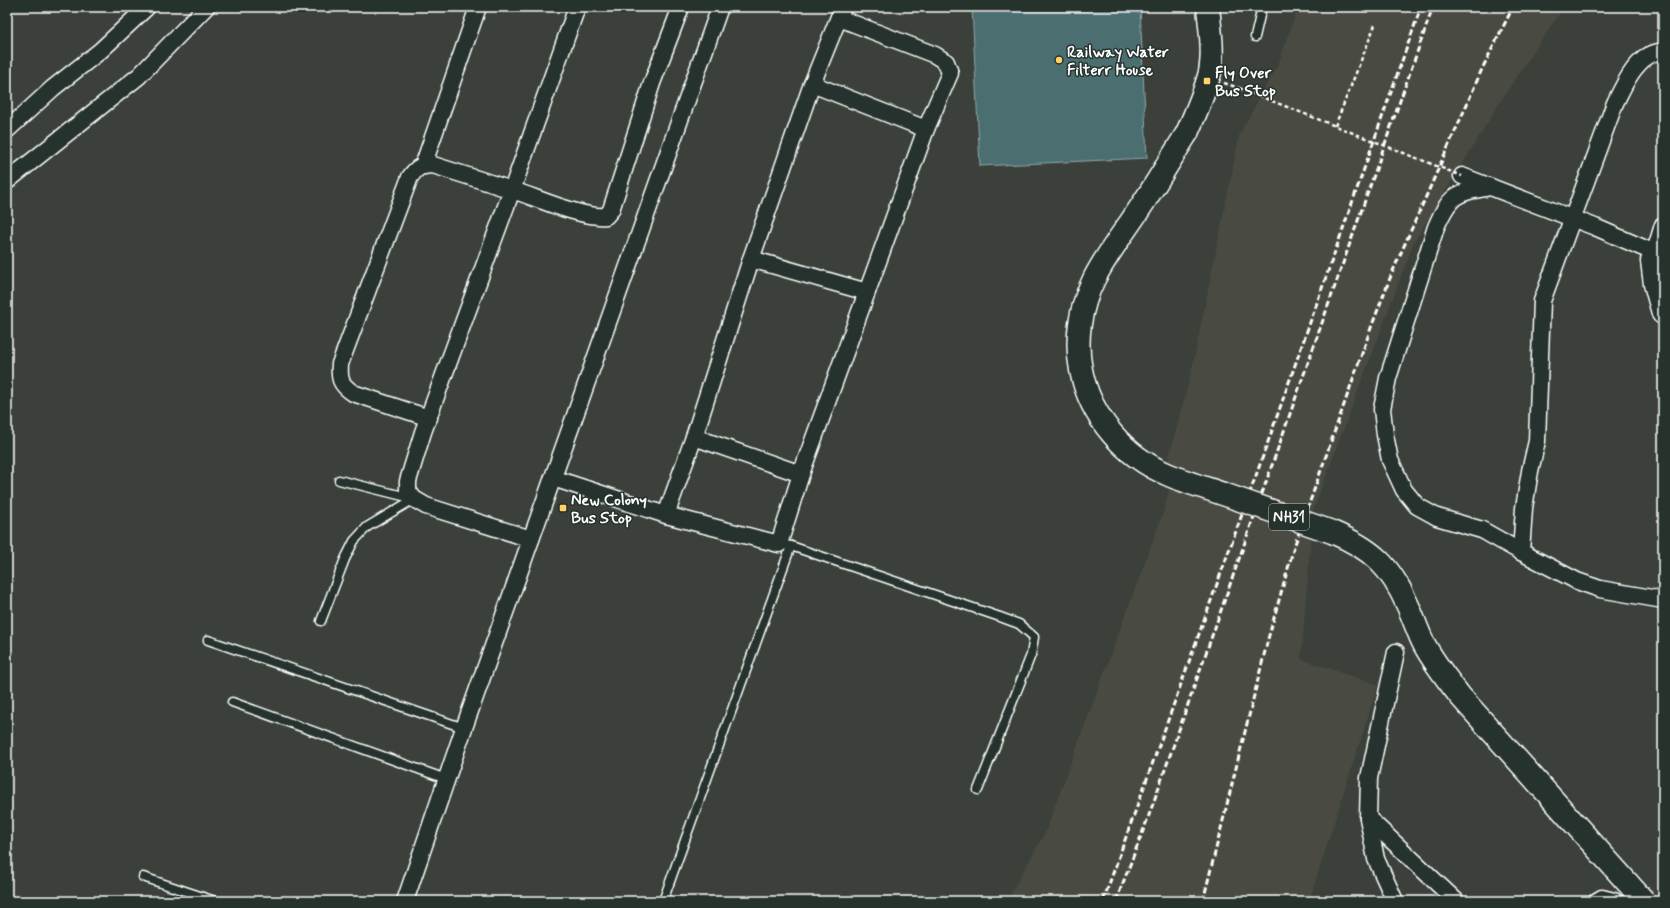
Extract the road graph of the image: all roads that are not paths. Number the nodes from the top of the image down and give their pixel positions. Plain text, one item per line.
1 (148, 7) edge
2 (206, 7) edge
3 (478, 7) edge
4 (577, 7) edge
5 (681, 7) edge
6 (720, 7) edge
7 (1208, 7) edge
8 (1262, 7) edge
9 (841, 13) edge
10 (1255, 36) dead end
11 (1663, 51) edge
12 (812, 84) junction
13 (926, 129) junction
14 (7, 130) edge
15 (423, 166) junction
16 (1462, 176) road end
17 (7, 181) edge
18 (1490, 187) junction
19 (512, 190) junction
20 (1573, 219) junction
21 (1663, 225) edge
22 (1657, 257) edge
23 (751, 259) junction
24 (867, 292) junction
25 (1663, 313) edge
26 (429, 418) junction
27 (694, 437) junction
28 (801, 474) junction
29 (553, 478) junction
30 (339, 480) dead end
31 (414, 499) junction
32 (666, 515) junction
33 (531, 539) junction
34 (785, 545) junction
35 (1521, 552) junction
36 (1663, 600) edge
37 (321, 621) dead end
38 (208, 640) dead end
39 (1396, 652) dead end
40 (232, 702) dead end
41 (464, 728) junction
42 (446, 779) junction
43 (978, 790) dead end
44 (1368, 818) junction
45 (143, 877) dead end
46 (215, 901) edge
47 (405, 901) edge
48 (663, 901) edge
49 (1395, 901) edge
50 (1456, 901) edge
51 (1597, 901) edge
52 (1614, 901) edge
53 (1644, 901) edge

1 - 14 street
2 - 17 street
3 - 15 street
4 - 19 street
5 - 19 street
6 - 29 street
7 - 53 main road, NH31, bridge
8 - 10 lane
9 - 12 street
9 - 13 street
11 - 20 street
12 - 13 street
12 - 23 street
13 - 24 street
15 - 19 street
15 - 26 street
16 - 18 street
18 - 20 street
18 - 35 street
19 - 26 street
20 - 22 street
20 - 35 street
21 - 22 street
22 - 25 main road
23 - 24 street
23 - 27 street
24 - 28 street
26 - 31 street
27 - 28 street
27 - 32 street
28 - 34 street
29 - 32 street
29 - 33 street
30 - 31 lane
31 - 33 street
31 - 37 lane
32 - 34 street
33 - 41 street
34 - 43 lane
34 - 48 lane
35 - 36 street
38 - 41 lane
39 - 44 street
40 - 42 lane
41 - 42 street
42 - 47 street
44 - 49 street
44 - 50 street
45 - 46 lane
51 - 52 street

